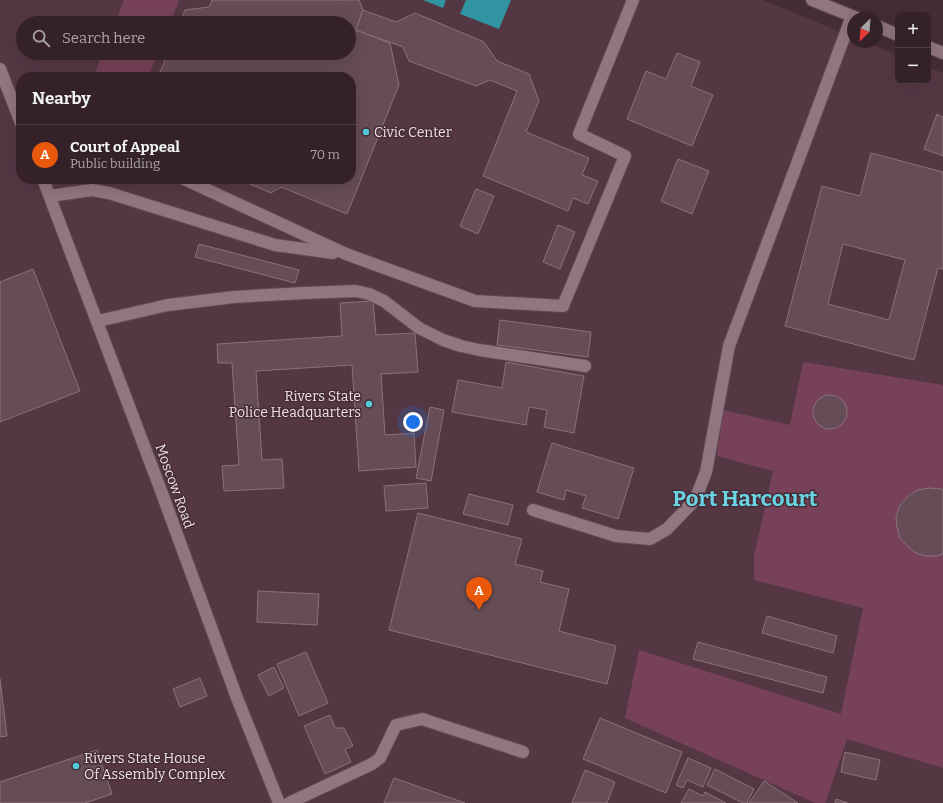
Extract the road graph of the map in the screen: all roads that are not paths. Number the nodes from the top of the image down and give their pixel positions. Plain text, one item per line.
1 (633, 0) edge
2 (812, 0) edge
3 (847, 14) edge
4 (883, 29) edge
5 (895, 34) edge
6 (847, 35) edge
7 (930, 48) edge
8 (943, 53) edge
9 (0, 69) edge
10 (16, 110) edge
11 (45, 184) edge
12 (195, 184) edge
13 (50, 196) junction
14 (346, 254) junction
15 (98, 321) junction
16 (585, 366) dead end
17 (533, 510) dead end
18 (523, 752) dead end
19 (279, 803) edge
20 (289, 803) edge

1 - 14 street
2 - 3 street
4 - 5 street
6 - 17 street
7 - 8 street
9 - 10 street
11 - 13 street, Moscow Road
12 - 14 street
13 - 14 street
13 - 15 street, Moscow Road
15 - 16 street
15 - 19 street, Moscow Road
18 - 20 street

